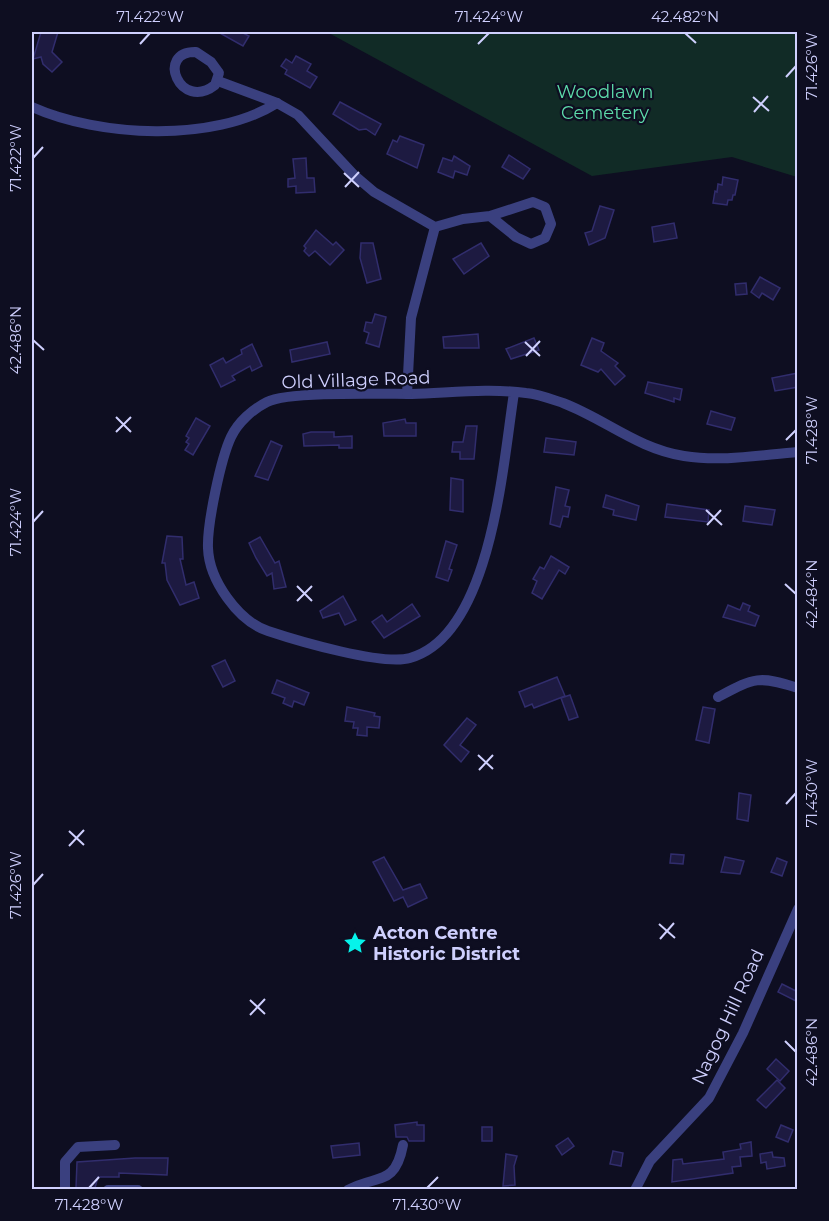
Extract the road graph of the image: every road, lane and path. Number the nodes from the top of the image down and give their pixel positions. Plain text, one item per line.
1 (218, 81) dead end
2 (278, 103) junction
3 (32, 107) edge
4 (490, 216) junction
5 (435, 226) junction
6 (514, 393) junction
7 (407, 394) junction
8 (798, 452) edge
9 (798, 688) edge
10 (717, 697) dead end
11 (796, 916) edge
12 (403, 1145) dead end
13 (115, 1146) dead end
14 (64, 1190) edge
15 (108, 1190) edge
16 (138, 1190) edge
17 (348, 1190) edge
18 (635, 1190) edge

1 - 2 street
2 - 3 street
2 - 5 street
4 - 4 street
4 - 5 street
5 - 7 street
6 - 7 street, Old Village Road
6 - 7 street, Old Village Road
6 - 8 street, Old Village Road
9 - 10 street
11 - 18 street, Nagog Hill Road
12 - 17 street
13 - 14 street
15 - 16 street

